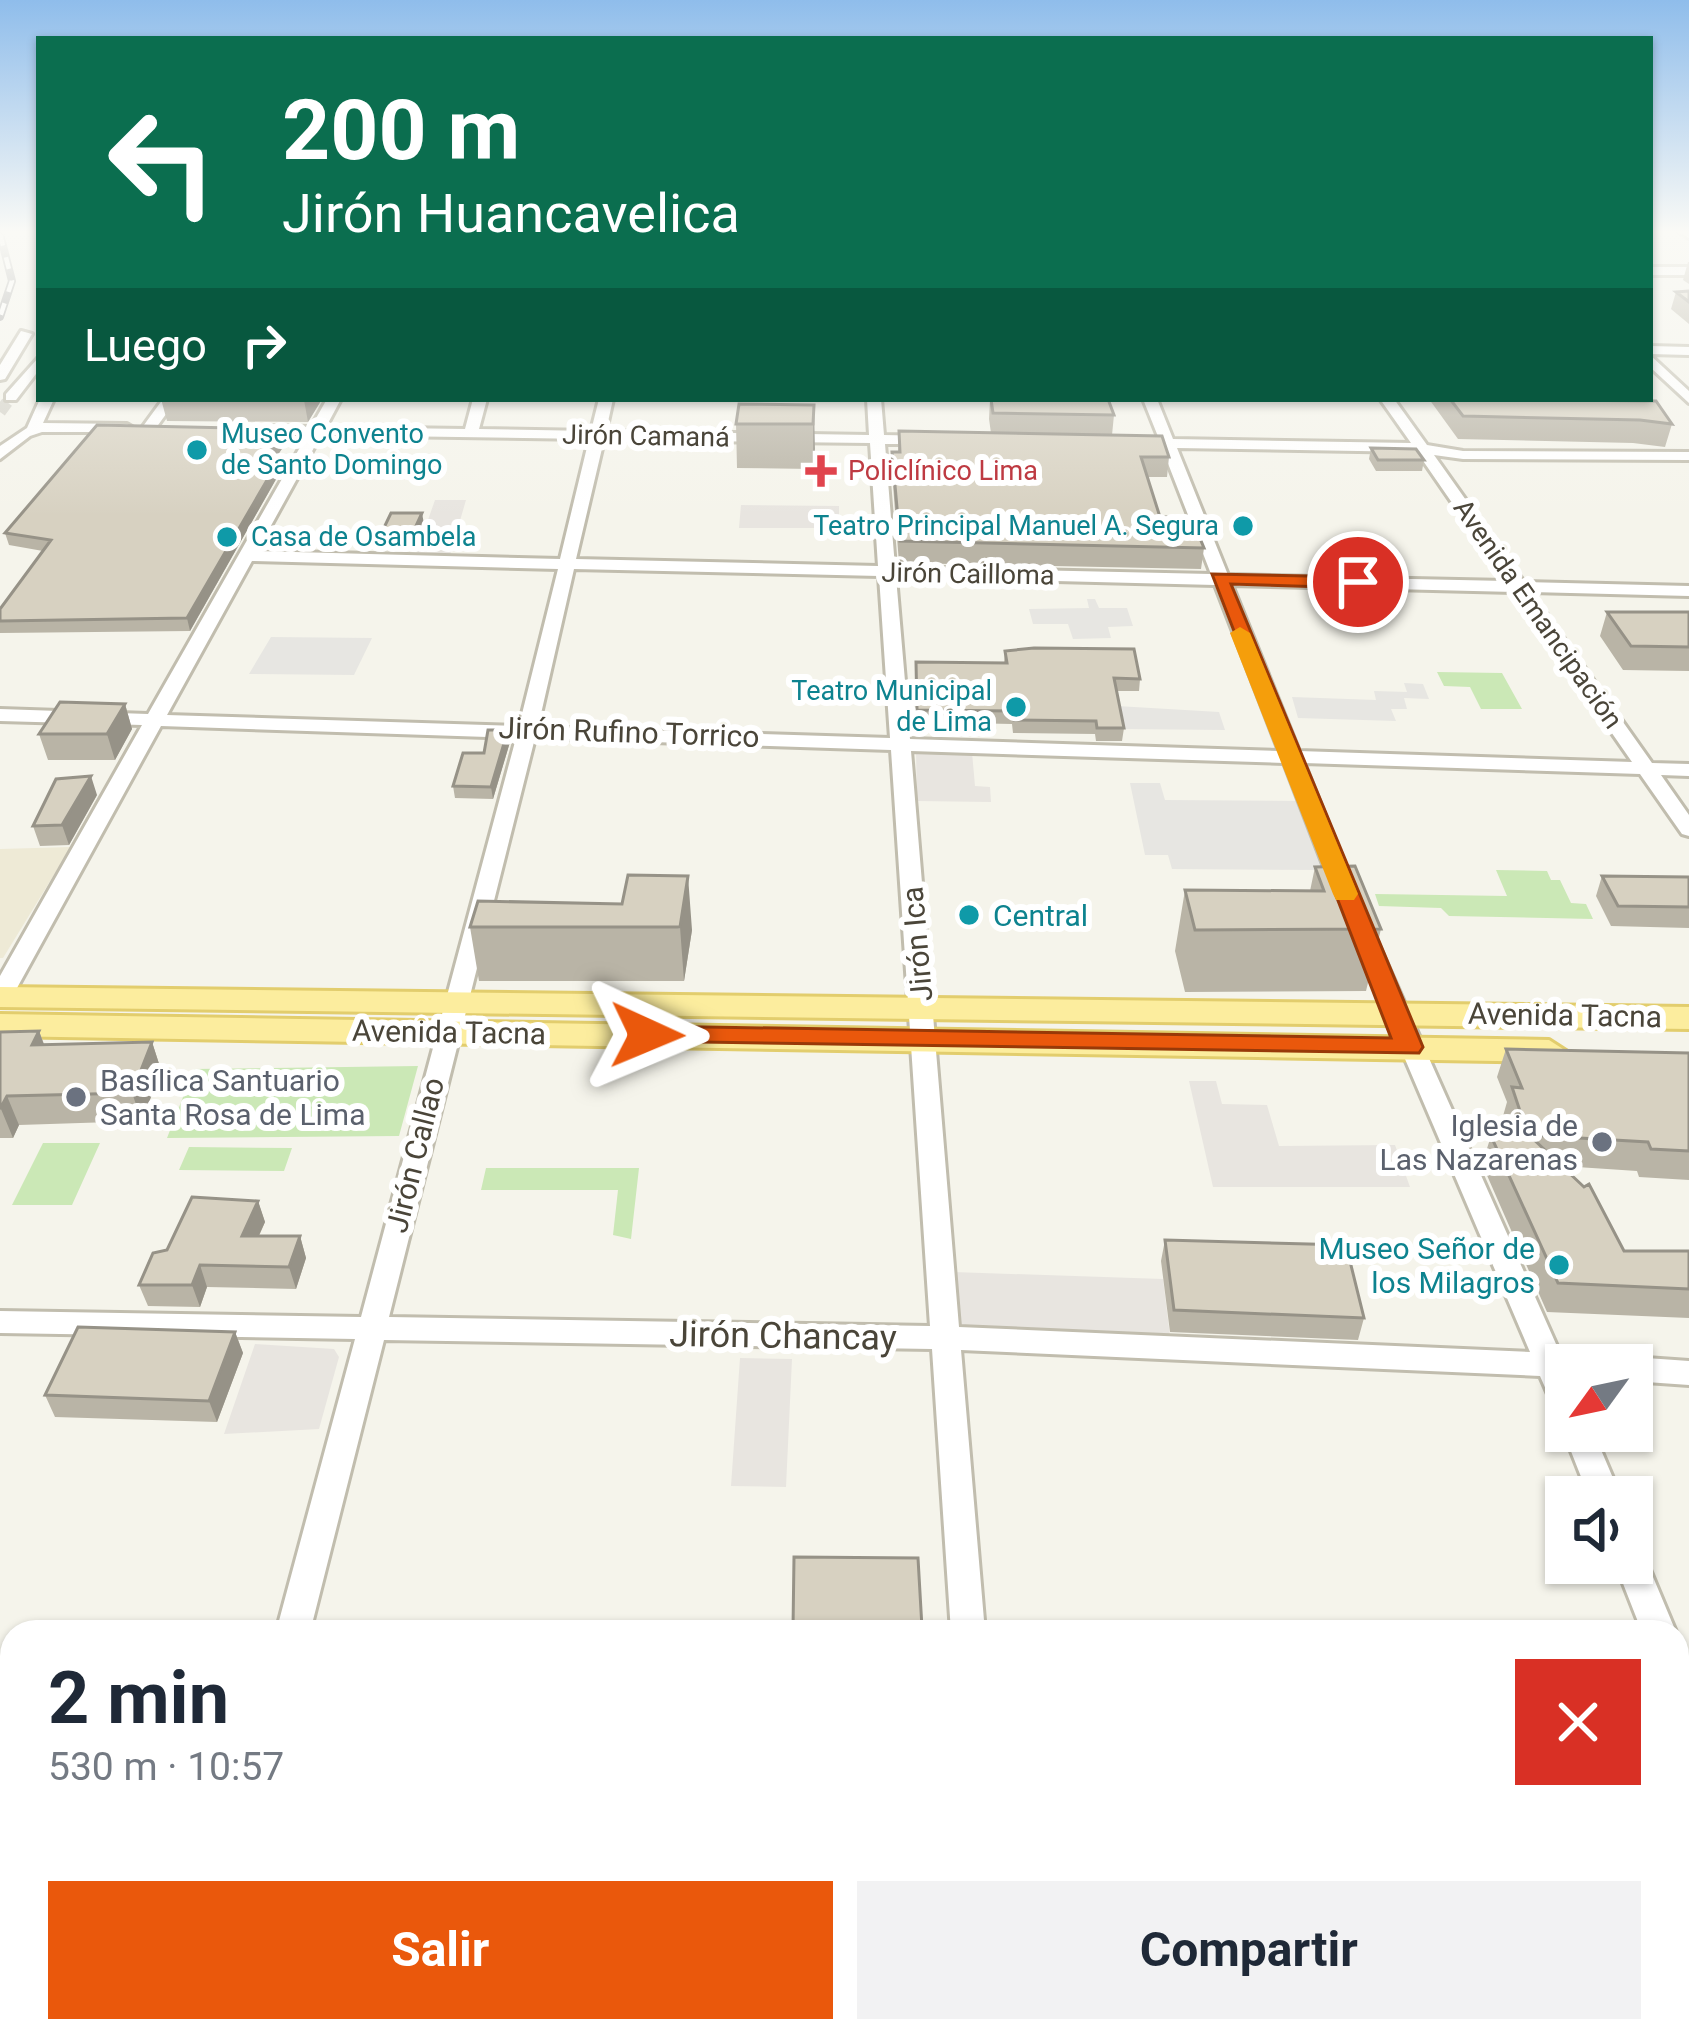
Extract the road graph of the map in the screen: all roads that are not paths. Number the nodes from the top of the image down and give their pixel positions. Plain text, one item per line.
1 (12, 336) edge
2 (1689, 351) edge
3 (1653, 355) edge
4 (1653, 358) edge
5 (36, 365) edge
6 (0, 376) edge
7 (11, 397) dead end
8 (1689, 399) edge
9 (46, 402) edge
10 (168, 402) edge
11 (332, 402) edge
12 (479, 402) edge
13 (605, 402) edge
14 (874, 402) edge
15 (1151, 402) edge
16 (1389, 402) edge
17 (34, 428) junction
18 (148, 429) junction
19 (169, 429) edge
20 (232, 430) edge
21 (316, 431) junction
22 (471, 433) junction
23 (597, 435) junction
24 (877, 439) junction
25 (944, 440) edge
26 (1122, 442) edge
27 (1167, 443) junction
28 (1418, 448) junction
29 (0, 455) edge
30 (1689, 456) edge
31 (247, 556) junction
32 (567, 563) junction
33 (888, 573) junction
34 (1219, 578) junction
35 (1520, 587) junction
36 (1689, 591) edge
37 (0, 715) edge
38 (156, 720) junction
39 (528, 728) junction
40 (901, 741) junction
41 (1287, 755) junction
42 (1646, 768) junction
43 (1689, 770) edge
44 (1689, 830) edge
45 (0, 997) edge
46 (1393, 1008) junction
47 (1689, 1018) edge
48 (0, 1025) edge
49 (448, 1028) junction
50 (925, 1033) junction
51 (0, 1044) edge
52 (1413, 1055) junction
53 (1586, 1058) edge
54 (0, 1322) edge
55 (369, 1332) junction
56 (946, 1338) junction
57 (1549, 1344) edge
58 (1545, 1364) edge
59 (1653, 1371) edge
60 (1689, 1373) edge
61 (1640, 1584) edge
62 (295, 1620) edge
63 (967, 1620) edge
64 (1654, 1620) edge

1 - 6 street
2 - 3 street
4 - 8 street
5 - 7 street
9 - 17 street
10 - 18 street
11 - 21 street
12 - 22 street
13 - 23 street, Jirón Callao
14 - 24 street, Jirón Ica
15 - 27 street
16 - 28 street, Avenida Emancipación
17 - 18 street
17 - 29 street
18 - 19 street
20 - 21 street, Jirón Camaná
21 - 22 street, Jirón Camaná
21 - 31 street
22 - 23 street, Jirón Camaná
23 - 24 street, Jirón Camaná
23 - 32 street, Jirón Callao
24 - 25 street, Jirón Camaná
24 - 33 street, Jirón Ica
26 - 27 street
27 - 28 street
27 - 34 street
28 - 30 street
28 - 35 street, Avenida Emancipación
31 - 32 street, Jirón Cailloma
31 - 38 street
32 - 33 street, Jirón Cailloma
32 - 39 street, Jirón Callao
33 - 34 street, Jirón Cailloma
33 - 40 street, Jirón Ica
34 - 35 street, Jirón Cailloma
34 - 41 street
35 - 36 street, Jirón Cailloma
35 - 42 street, Avenida Emancipación
37 - 38 street, Jirón Rufino Torrico
38 - 39 street, Jirón Rufino Torrico
38 - 45 street
39 - 40 street, Jirón Rufino Torrico
39 - 49 street, Jirón Callao
40 - 41 street, Jirón Rufino Torrico
40 - 50 street, Jirón Ica
41 - 42 street, Jirón Rufino Torrico
41 - 46 street
42 - 43 street, Jirón Rufino Torrico
42 - 44 street, Avenida Emancipación
45 - 49 main road, Avenida Tacna
46 - 47 main road, Avenida Tacna
46 - 50 main road, Avenida Tacna
46 - 52 street
48 - 49 main road, Avenida Tacna
49 - 50 main road, Avenida Tacna
49 - 50 main road, Avenida Tacna
49 - 51 main road, Avenida Tacna
49 - 55 street, Jirón Callao
50 - 52 main road, Avenida Tacna
50 - 56 street, Jirón Ica
52 - 53 main road, Avenida Tacna
52 - 57 street
54 - 55 street, Jirón Chancay
55 - 56 street, Jirón Chancay
55 - 62 street, Jirón Callao
56 - 58 street, Jirón Chancay
56 - 63 street, Jirón Ica
59 - 60 street
61 - 64 street

